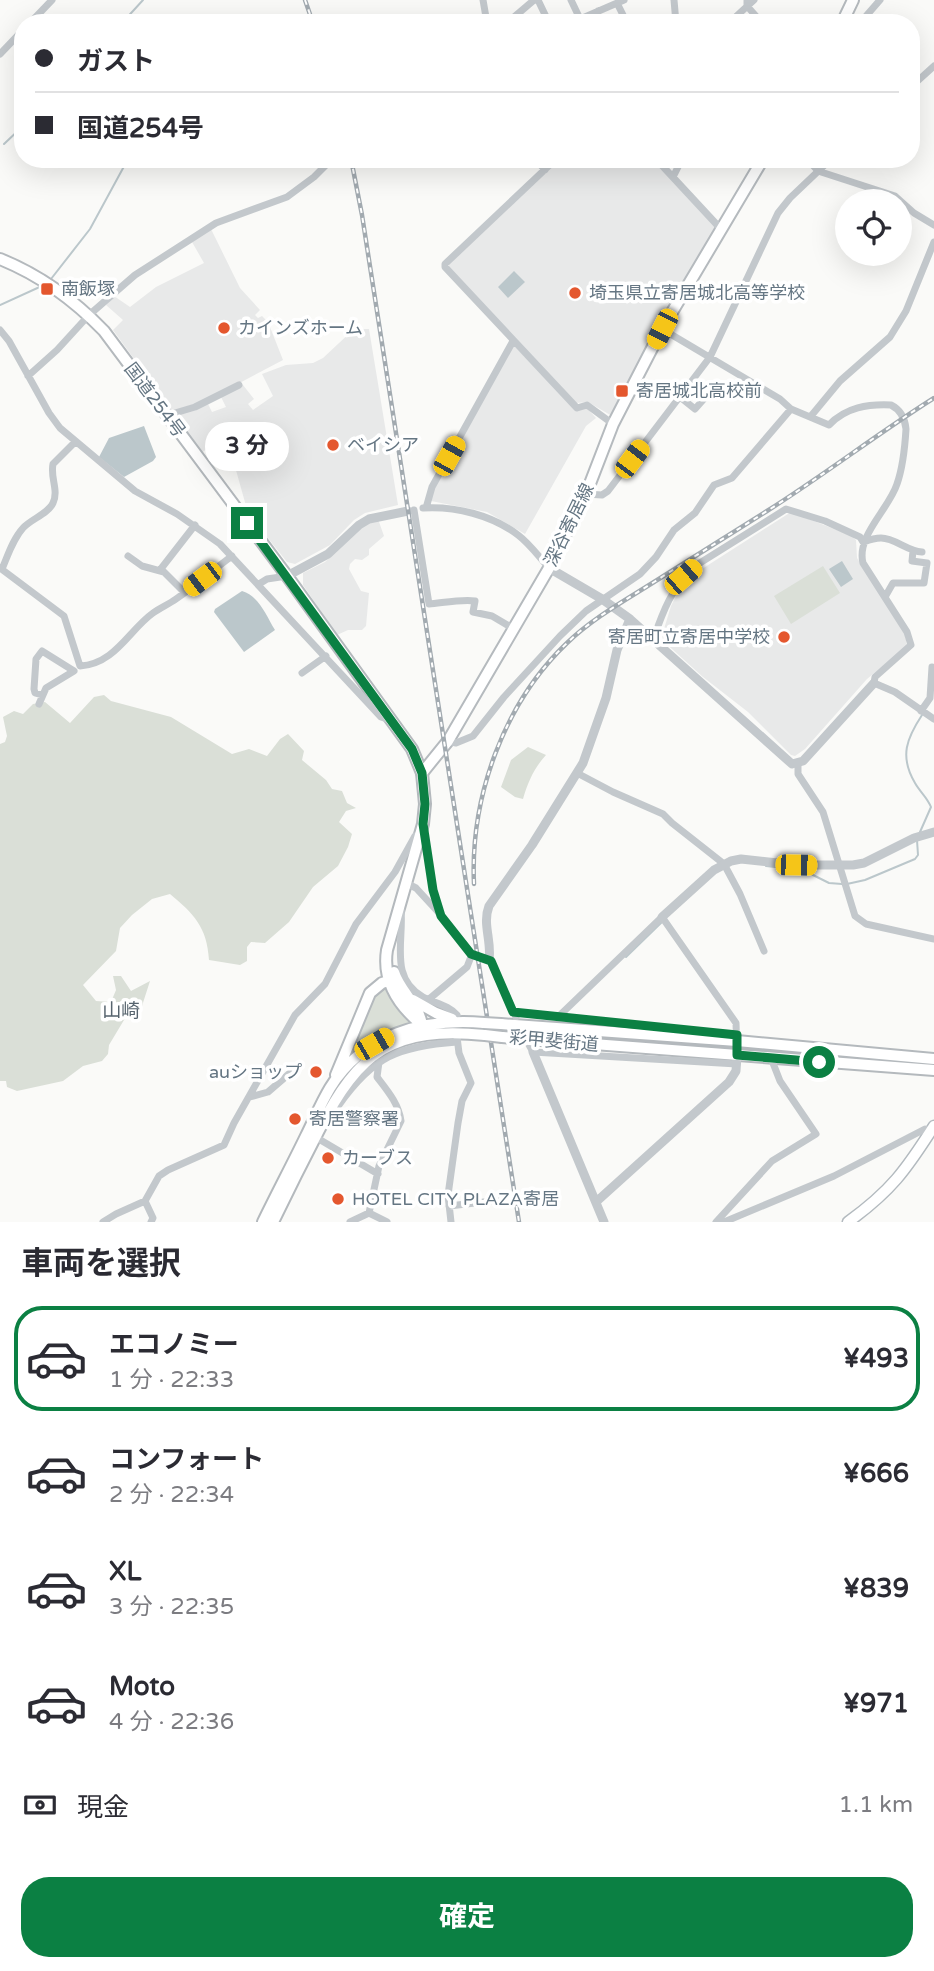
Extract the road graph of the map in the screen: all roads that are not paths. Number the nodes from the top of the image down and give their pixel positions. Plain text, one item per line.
1 (52, 0) edge
2 (536, 0) edge
3 (880, 0) edge
4 (621, 1) edge
5 (598, 11) junction
6 (39, 14) edge
7 (518, 14) edge
8 (593, 14) edge
9 (600, 14) edge
10 (868, 14) edge
11 (14, 39) edge
12 (0, 54) edge
13 (934, 66) edge
14 (920, 79) edge
15 (323, 168) edge
16 (664, 168) edge
17 (678, 168) edge
18 (757, 168) edge
19 (815, 168) edge
20 (821, 168) edge
21 (545, 170) edge
22 (818, 171) junction
23 (673, 177) junction
24 (934, 225) edge
25 (720, 228) junction
26 (934, 242) edge
27 (0, 259) edge
28 (89, 315) junction
29 (662, 329) junction
30 (0, 330) edge
31 (513, 341) junction
32 (710, 357) junction
33 (28, 376) junction
34 (239, 385) dead end
35 (680, 397) junction
36 (703, 400) dead end
37 (791, 409) junction
38 (811, 416) junction
39 (168, 418) junction
40 (613, 424) junction
41 (75, 442) junction
42 (586, 494) junction
43 (426, 508) junction
44 (411, 510) junction
45 (195, 525) junction
46 (863, 542) junction
47 (128, 556) dead end
48 (232, 556) junction
49 (1, 568) edge
50 (548, 568) junction
51 (160, 570) junction
52 (286, 576) junction
53 (259, 584) junction
54 (184, 592) junction
55 (885, 597) junction
56 (602, 599) junction
57 (630, 619) junction
58 (514, 629) junction
59 (653, 640) junction
60 (326, 656) junction
61 (77, 668) junction
62 (934, 668) edge
63 (302, 673) dead end
64 (874, 683) junction
65 (42, 695) junction
66 (39, 704) dead end
67 (921, 711) junction
68 (934, 719) edge
69 (393, 721) junction
70 (448, 741) junction
71 (798, 764) junction
72 (422, 773) junction
73 (577, 773) junction
74 (423, 824) junction
75 (933, 834) edge
76 (419, 837) junction
77 (724, 864) junction
78 (839, 866) junction
79 (406, 883) junction
80 (400, 903) junction
81 (441, 916) junction
82 (662, 917) junction
83 (934, 939) edge
84 (764, 951) dead end
85 (471, 954) junction
86 (489, 960) junction
87 (392, 979) junction
88 (411, 999) junction
89 (428, 1000) junction
90 (559, 1016) junction
91 (460, 1018) junction
92 (423, 1030) junction
93 (737, 1038) junction
94 (531, 1047) joint
95 (771, 1058) junction
96 (934, 1059) edge
97 (737, 1060) junction
98 (379, 1062) junction
99 (916, 1063) junction
100 (934, 1070) edge
101 (290, 1073) dead end
102 (348, 1086) junction
103 (330, 1087) junction
104 (250, 1097) junction
105 (932, 1128) edge
106 (312, 1135) junction
107 (378, 1174) junction
108 (500, 1200) dead end
109 (145, 1202) junction
110 (596, 1202) junction
111 (449, 1206) junction
112 (369, 1213) junction
113 (103, 1222) edge
114 (151, 1222) edge
115 (263, 1222) edge
116 (273, 1222) edge
117 (350, 1222) edge
118 (387, 1222) edge
119 (451, 1222) edge
120 (604, 1222) edge
121 (716, 1222) edge
122 (724, 1222) edge
123 (848, 1222) edge

1 - 6 street
2 - 7 street
3 - 10 street
4 - 5 street
5 - 8 street
5 - 9 street
11 - 12 street
13 - 14 street
15 - 28 street
16 - 23 street
17 - 23 street
18 - 25 main road, 深谷寄居線
19 - 22 street
20 - 22 street
21 - 31 street
22 - 24 street
22 - 32 street
23 - 25 street
25 - 29 main road, 深谷寄居線
26 - 38 street
27 - 28 main road, 国道254号
28 - 33 street
28 - 39 main road, 国道254号
29 - 32 street
29 - 40 main road, 深谷寄居線
30 - 33 street
31 - 40 street
31 - 43 street
32 - 35 street
32 - 37 street
33 - 41 street
34 - 39 street
35 - 36 street
35 - 42 street
37 - 38 street
37 - 56 street
38 - 46 street
39 - 52 main road, 国道254号
40 - 42 main road, 深谷寄居線
41 - 45 street
41 - 49 street
42 - 50 main road, 深谷寄居線
43 - 44 street
43 - 50 street
44 - 52 street
44 - 58 street
45 - 48 street
45 - 51 street
46 - 55 street
46 - 55 street
46 - 59 street
47 - 51 street
48 - 53 street
48 - 54 street
49 - 61 street
50 - 56 street
50 - 58 main road, 深谷寄居線
51 - 54 street
52 - 53 street
52 - 69 main road, 国道254号
53 - 60 street
54 - 61 street
55 - 64 street
56 - 57 street
56 - 70 street
57 - 59 street
57 - 73 street
58 - 70 main road, 深谷寄居線
59 - 71 street
60 - 63 street
60 - 69 street
61 - 65 street
61 - 65 street
62 - 67 street
64 - 67 street
64 - 71 street
65 - 66 street
67 - 68 street
69 - 72 main road, 国道254号
70 - 72 main road, 深谷寄居線
71 - 78 street
72 - 74 main road, 国道254号
73 - 77 street
73 - 86 street
74 - 76 main road, 国道254号
74 - 81 street
75 - 78 street
76 - 79 main road, 国道254号
76 - 104 street
77 - 78 street
77 - 82 street
77 - 84 street
78 - 83 street
79 - 80 main road, 国道254号
79 - 81 street
80 - 87 main road, 国道254号
80 - 89 street
81 - 85 street
82 - 90 street
82 - 93 street
85 - 86 street
85 - 89 street
86 - 90 street
87 - 88 main road
87 - 92 main road
87 - 103 main road
88 - 91 main road
88 - 92 main road
89 - 91 street
90 - 93 street
91 - 92 main road, 彩甲斐街道
91 - 93 main road, 彩甲斐街道, bridge
92 - 97 main road, 彩甲斐街道, bridge
92 - 102 main road, 彩甲斐街道
92 - 103 main road, 彩甲斐街道
93 - 97 street
93 - 99 main road, 彩甲斐街道
94 - 97 street
94 - 110 street
95 - 97 main road, 彩甲斐街道
95 - 99 main road, 彩甲斐街道
95 - 121 street
96 - 99 main road, 彩甲斐街道
97 - 110 street
98 - 102 street
98 - 107 street
98 - 111 street
99 - 100 main road, 彩甲斐街道
101 - 104 street
102 - 106 main road, 彩甲斐街道
103 - 106 main road, 彩甲斐街道
104 - 109 street
105 - 122 street
105 - 123 main road
106 - 107 street
106 - 115 main road, 彩甲斐街道
106 - 116 main road, 彩甲斐街道
107 - 112 street
108 - 111 street
109 - 113 street
109 - 114 street
110 - 120 street
111 - 119 street
112 - 117 street
112 - 118 street

